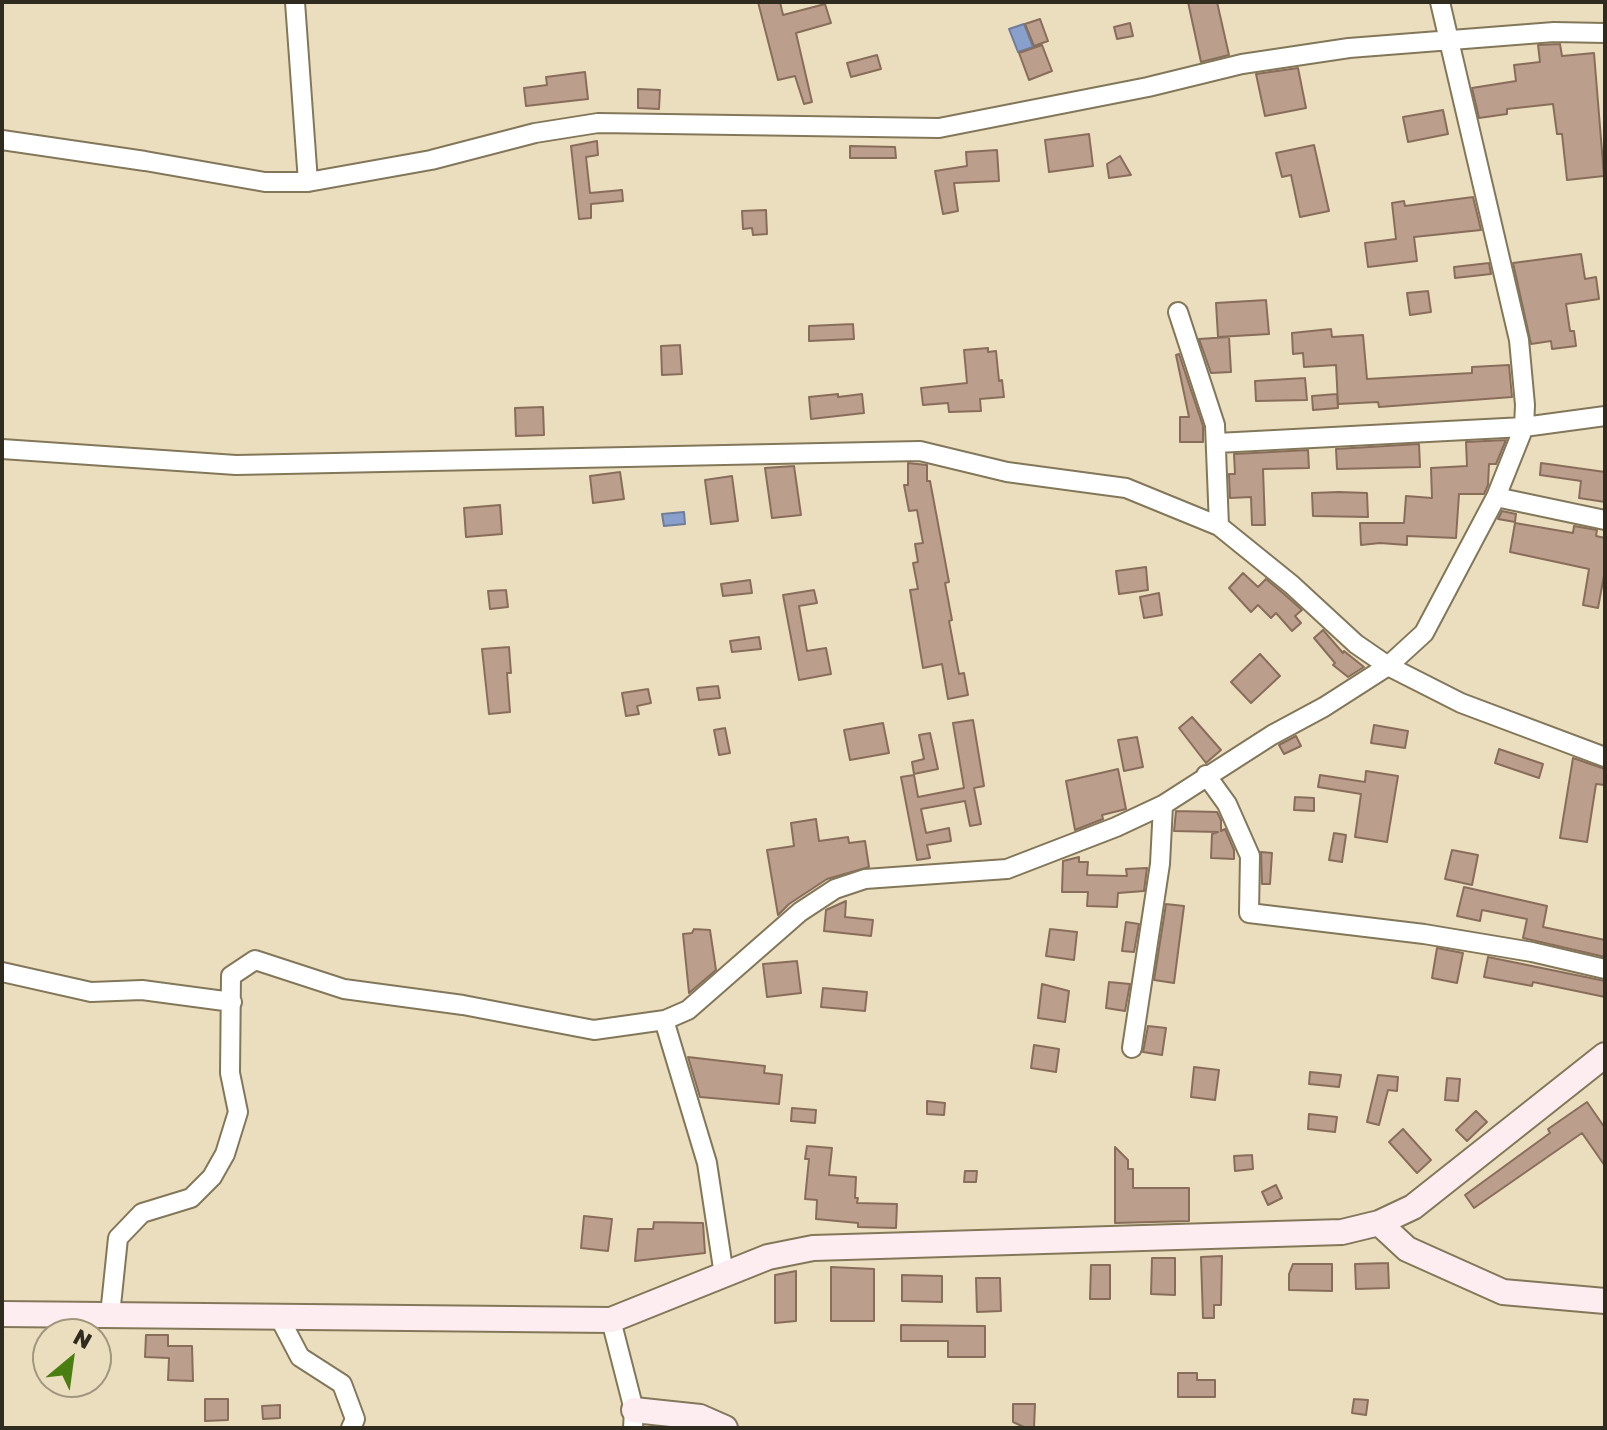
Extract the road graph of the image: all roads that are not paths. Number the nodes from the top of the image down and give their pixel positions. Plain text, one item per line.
1 (295, 2) edge
2 (1440, 2) edge
3 (1605, 33) edge
4 (1448, 42) junction
5 (2, 140) edge
6 (308, 182) junction
7 (1178, 312) dead end
8 (1605, 416) edge
9 (1524, 427) junction
10 (1217, 443) junction
11 (2, 449) edge
12 (1496, 497) junction
13 (1605, 520) edge
14 (1219, 526) junction
15 (1388, 666) junction
16 (1605, 757) edge
17 (1206, 775) junction
18 (1163, 805) junction
19 (1605, 969) edge
20 (2, 972) edge
21 (232, 1002) junction
22 (664, 1020) junction
23 (1132, 1048) dead end
24 (1605, 1055) edge
25 (1379, 1223) junction
26 (724, 1275) junction
27 (1605, 1301) edge
28 (2, 1314) edge
29 (110, 1315) junction
30 (279, 1317) junction
31 (611, 1320) junction
32 (633, 1419) edge
33 (351, 1428) edge
34 (725, 1428) edge

1 - 6 street
2 - 4 street
3 - 4 street
4 - 6 street
4 - 9 street
5 - 6 street
7 - 10 street
8 - 9 street
9 - 10 street
9 - 12 street
10 - 14 street
11 - 14 street
12 - 13 street
12 - 15 street
14 - 15 street
15 - 16 street
15 - 17 street
17 - 18 street
17 - 19 street
18 - 22 street
18 - 23 street
20 - 21 street
21 - 22 street
21 - 29 street
22 - 26 street
24 - 25 main road
25 - 26 main road
25 - 27 main road
26 - 31 main road
28 - 29 main road
29 - 30 main road
30 - 31 main road
30 - 33 street
31 - 32 street
32 - 34 main road

